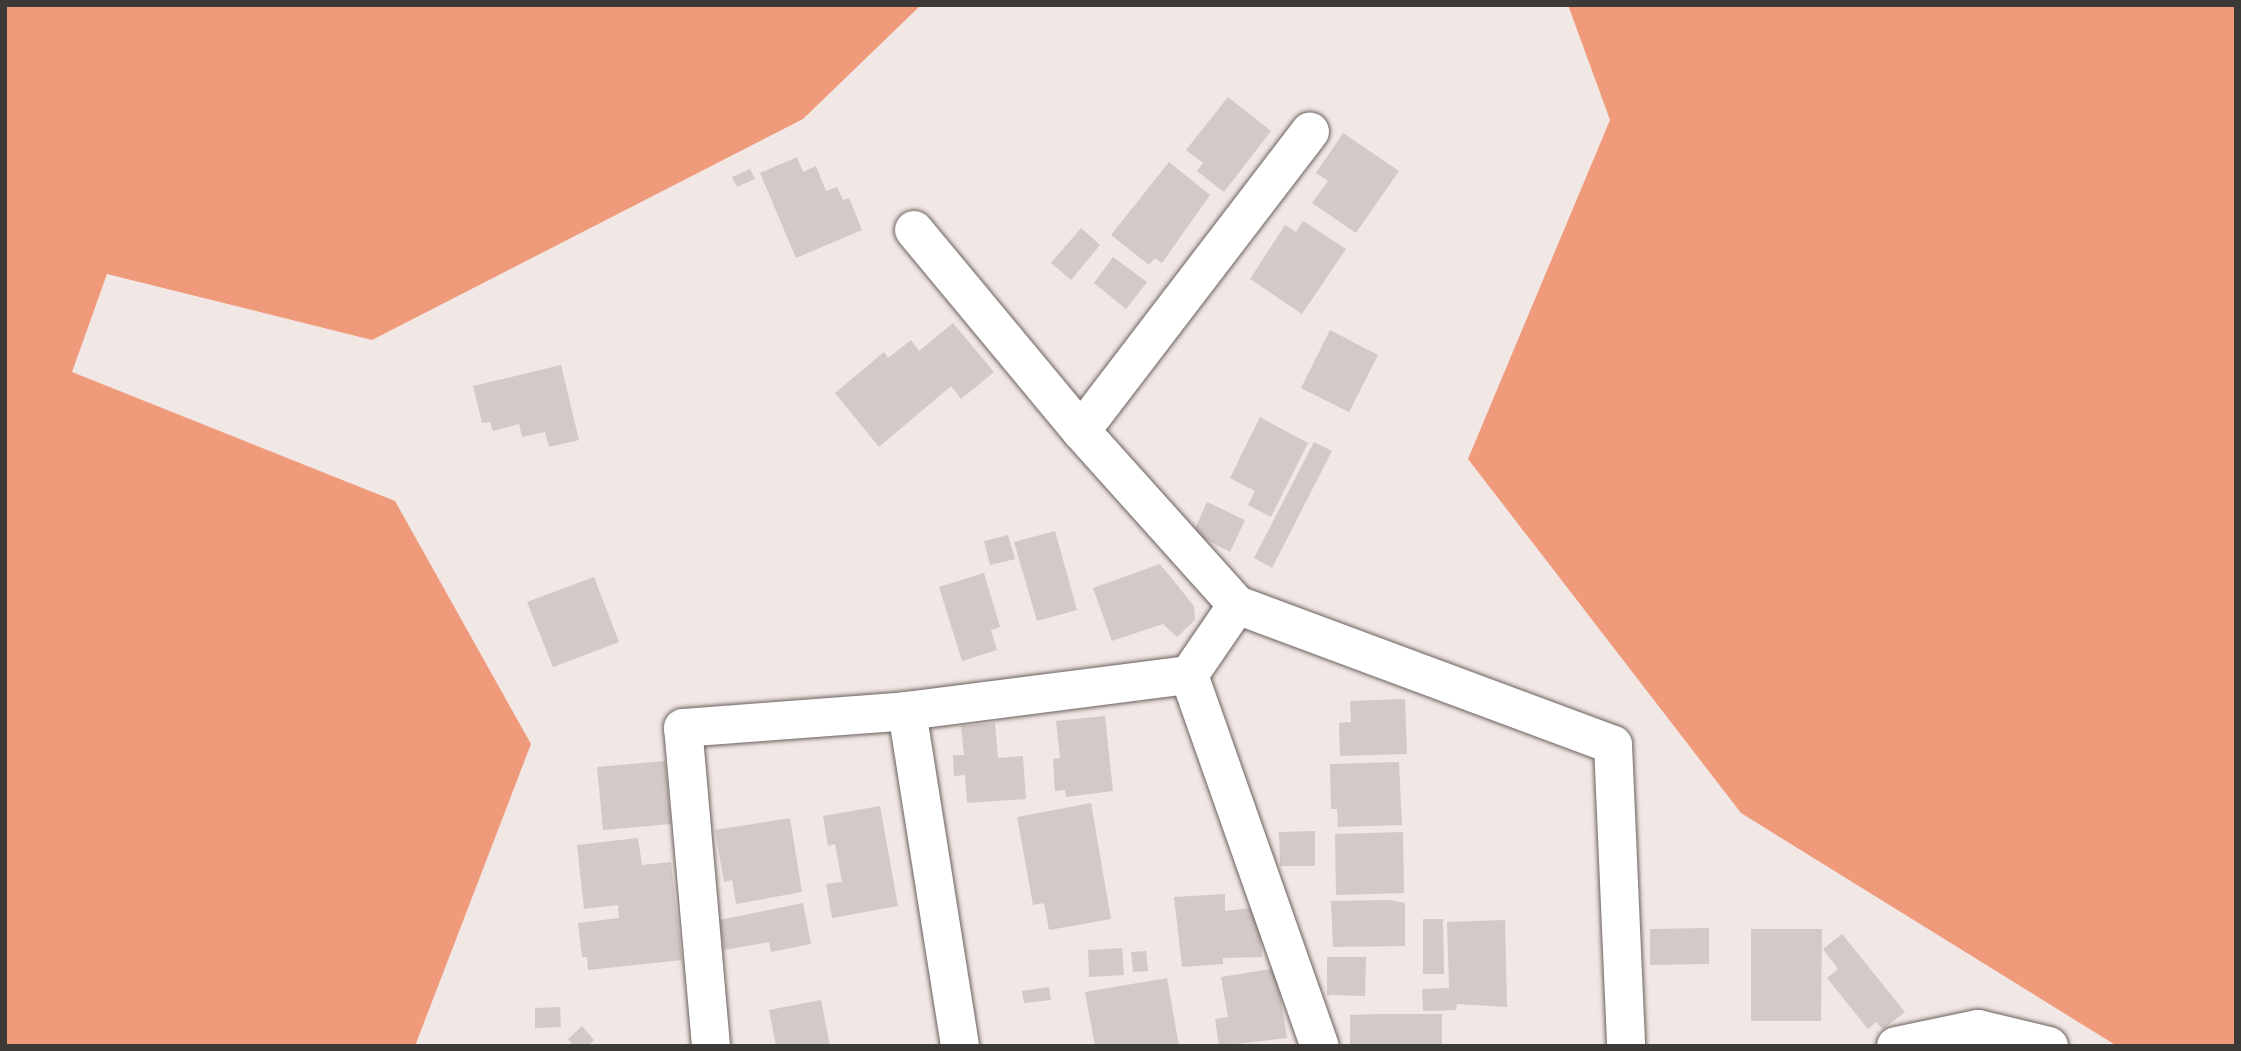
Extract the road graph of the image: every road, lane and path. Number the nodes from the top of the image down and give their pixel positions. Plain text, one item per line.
1 (1310, 131) dead end
2 (914, 230) dead end
3 (1081, 431) junction
4 (1237, 604) junction
5 (1189, 676) junction
6 (907, 711) junction
7 (711, 1046) edge
8 (960, 1046) edge
9 (1320, 1046) edge
10 (1626, 1046) edge
11 (1896, 1046) edge
12 (2049, 1046) edge

1 - 3 street
2 - 3 street
3 - 4 street
4 - 5 street
4 - 10 street
5 - 6 street
5 - 9 street
6 - 7 street
6 - 8 street
11 - 12 street

